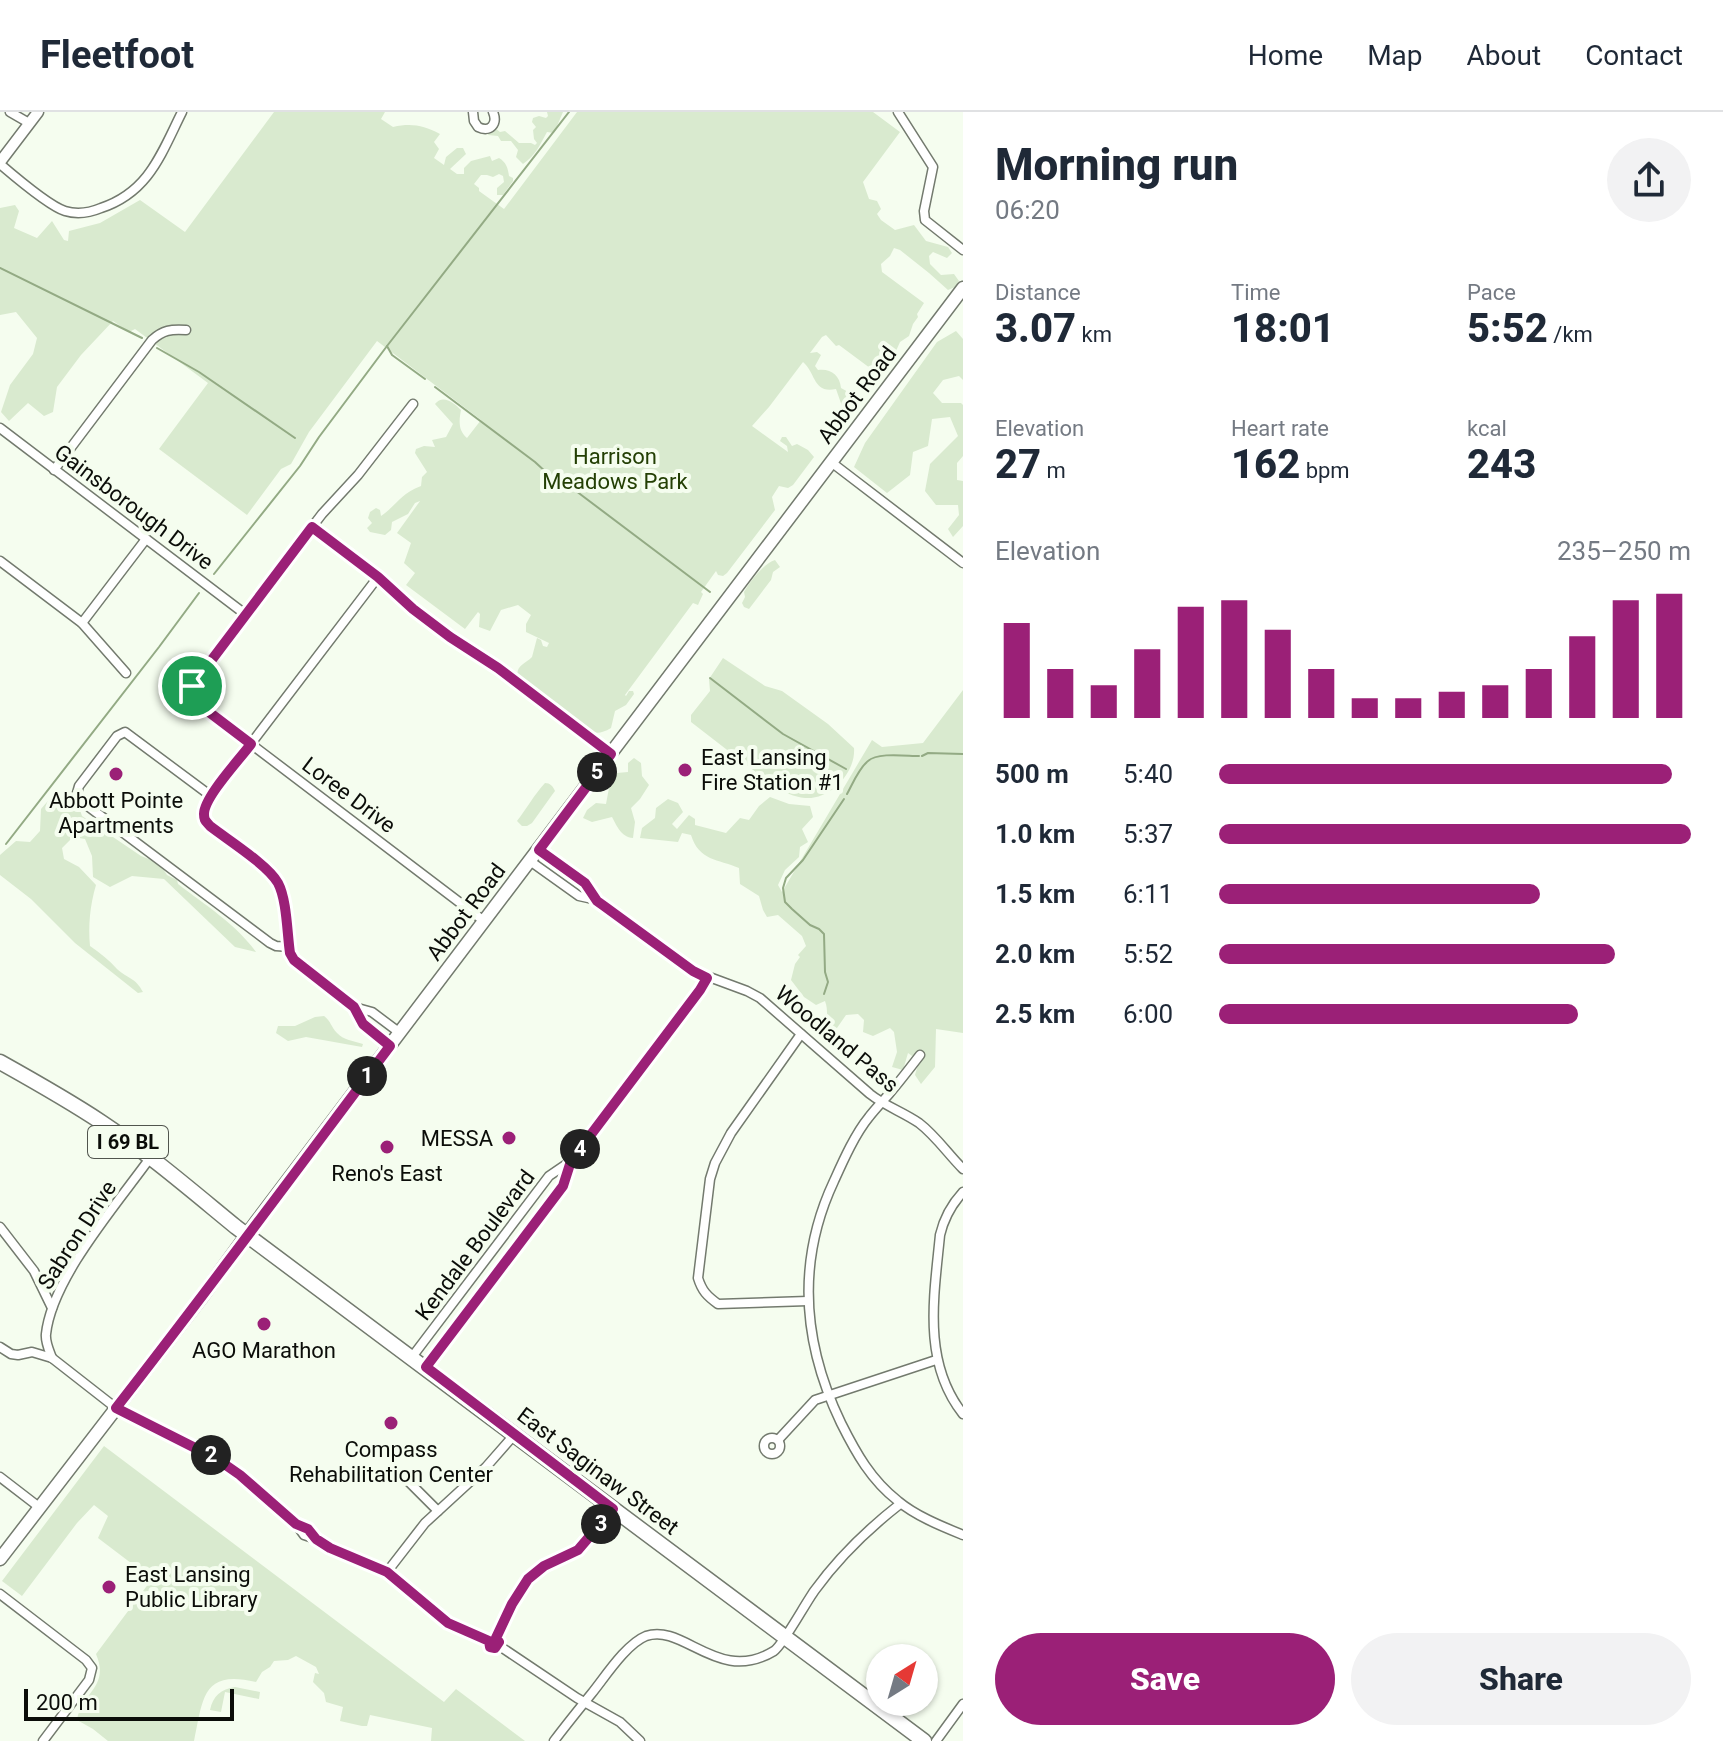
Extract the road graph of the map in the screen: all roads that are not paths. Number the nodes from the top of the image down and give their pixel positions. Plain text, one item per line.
1 (10, 112) edge
2 (38, 112) edge
3 (182, 112) edge
4 (473, 112) edge
5 (493, 112) edge
6 (898, 112) edge
7 (29, 123) junction
8 (0, 163) edge
9 (963, 250) edge
10 (963, 288) edge
11 (186, 330) dead end
12 (413, 404) dead end
13 (0, 428) edge
14 (831, 462) junction
15 (54, 470) junction
16 (312, 527) junction
17 (146, 539) junction
18 (0, 561) edge
19 (963, 563) edge
20 (378, 577) junction
21 (245, 614) junction
22 (82, 623) junction
23 (126, 673) dead end
24 (251, 744) junction
25 (611, 754) junction
26 (211, 796) junction
27 (539, 850) junction
28 (530, 861) junction
29 (597, 901) junction
30 (484, 921) junction
31 (290, 947) junction
32 (707, 978) junction
33 (354, 1007) junction
34 (400, 1033) junction
35 (801, 1034) junction
36 (390, 1046) junction
37 (920, 1055) dead end
38 (0, 1062) edge
39 (881, 1103) junction
40 (150, 1158) junction
41 (571, 1161) junction
42 (963, 1169) edge
43 (963, 1192) edge
44 (0, 1227) edge
45 (247, 1235) junction
46 (43, 1287) junction
47 (61, 1287) junction
48 (808, 1301) junction
49 (52, 1308) junction
50 (45, 1336) junction
51 (0, 1347) edge
52 (32, 1352) junction
53 (412, 1357) junction
54 (52, 1358) junction
55 (936, 1360) junction
56 (426, 1367) junction
57 (829, 1395) junction
58 (116, 1408) junction
59 (963, 1414) edge
60 (514, 1435) junction
61 (778, 1440) dead end
62 (401, 1474) dead end
63 (0, 1477) edge
64 (900, 1504) junction
65 (39, 1507) junction
66 (613, 1509) junction
67 (438, 1511) junction
68 (963, 1535) edge
69 (0, 1559) edge
70 (387, 1572) junction
71 (0, 1594) edge
72 (784, 1638) junction
73 (494, 1641) junction
74 (584, 1703) junction
75 (963, 1704) edge
76 (43, 1741) edge
77 (554, 1741) edge
78 (640, 1741) edge
79 (924, 1741) edge
80 (936, 1741) edge

1 - 7 street
2 - 7 street
3 - 8 street
4 - 5 street
6 - 9 street
7 - 8 street
10 - 14 main road, Abbot Road
11 - 15 street
12 - 16 street
13 - 15 street, Gainsborough Drive
14 - 19 street
14 - 25 main road, Abbot Road
15 - 17 street, Gainsborough Drive
16 - 20 street
16 - 21 street
17 - 21 street, Gainsborough Drive
17 - 22 street
18 - 22 street
20 - 24 street
20 - 25 street
21 - 24 street, Loree Drive
22 - 23 street
24 - 26 street
24 - 30 street, Loree Drive
25 - 27 main road, Abbot Road
26 - 31 street
26 - 31 street
27 - 28 main road, Abbot Road
27 - 29 street, Woodland Pass
28 - 29 street, Woodland Pass
28 - 30 main road, Abbot Road
29 - 32 street, Woodland Pass
30 - 34 main road, Abbot Road
31 - 33 street
32 - 35 street, Woodland Pass
32 - 41 street, Kendale Boulevard
33 - 34 street
33 - 36 street
34 - 36 main road, Abbot Road
35 - 39 street, Woodland Pass
35 - 48 street
36 - 45 main road, Abbot Road
37 - 39 street
38 - 40 main road, I 69 BL
39 - 42 street, Woodland Pass
39 - 48 street
40 - 45 main road, I 69 BL
40 - 47 street, Sabron Drive
41 - 53 street, Kendale Boulevard
41 - 56 street, Kendale Boulevard
43 - 55 street
44 - 46 street
45 - 53 main road, East Saginaw Street / I 69 BL
45 - 58 main road, Abbot Road
46 - 47 street
46 - 49 street
47 - 49 street, Sabron Drive
48 - 57 street
49 - 50 street, Sabron Drive
50 - 52 street, Sabron Drive
50 - 54 street
51 - 52 street
52 - 54 street
53 - 56 main road, East Saginaw Street / I 69 BL
54 - 58 street
55 - 57 street
55 - 59 street
56 - 60 main road, East Saginaw Street / I 69 BL
57 - 61 street
57 - 64 street
58 - 65 main road, Abbot Road
58 - 70 street
60 - 66 main road, East Saginaw Street / I 69 BL
60 - 67 street
62 - 67 street
63 - 65 street
64 - 68 street
64 - 72 street
65 - 69 main road, Abbot Road
66 - 72 main road, East Saginaw Street / I 69 BL
66 - 73 street
67 - 70 street
70 - 73 street
71 - 76 street
72 - 74 street
72 - 79 main road, East Saginaw Street / I 69 BL
73 - 74 street
74 - 77 street
74 - 78 street
75 - 80 street

